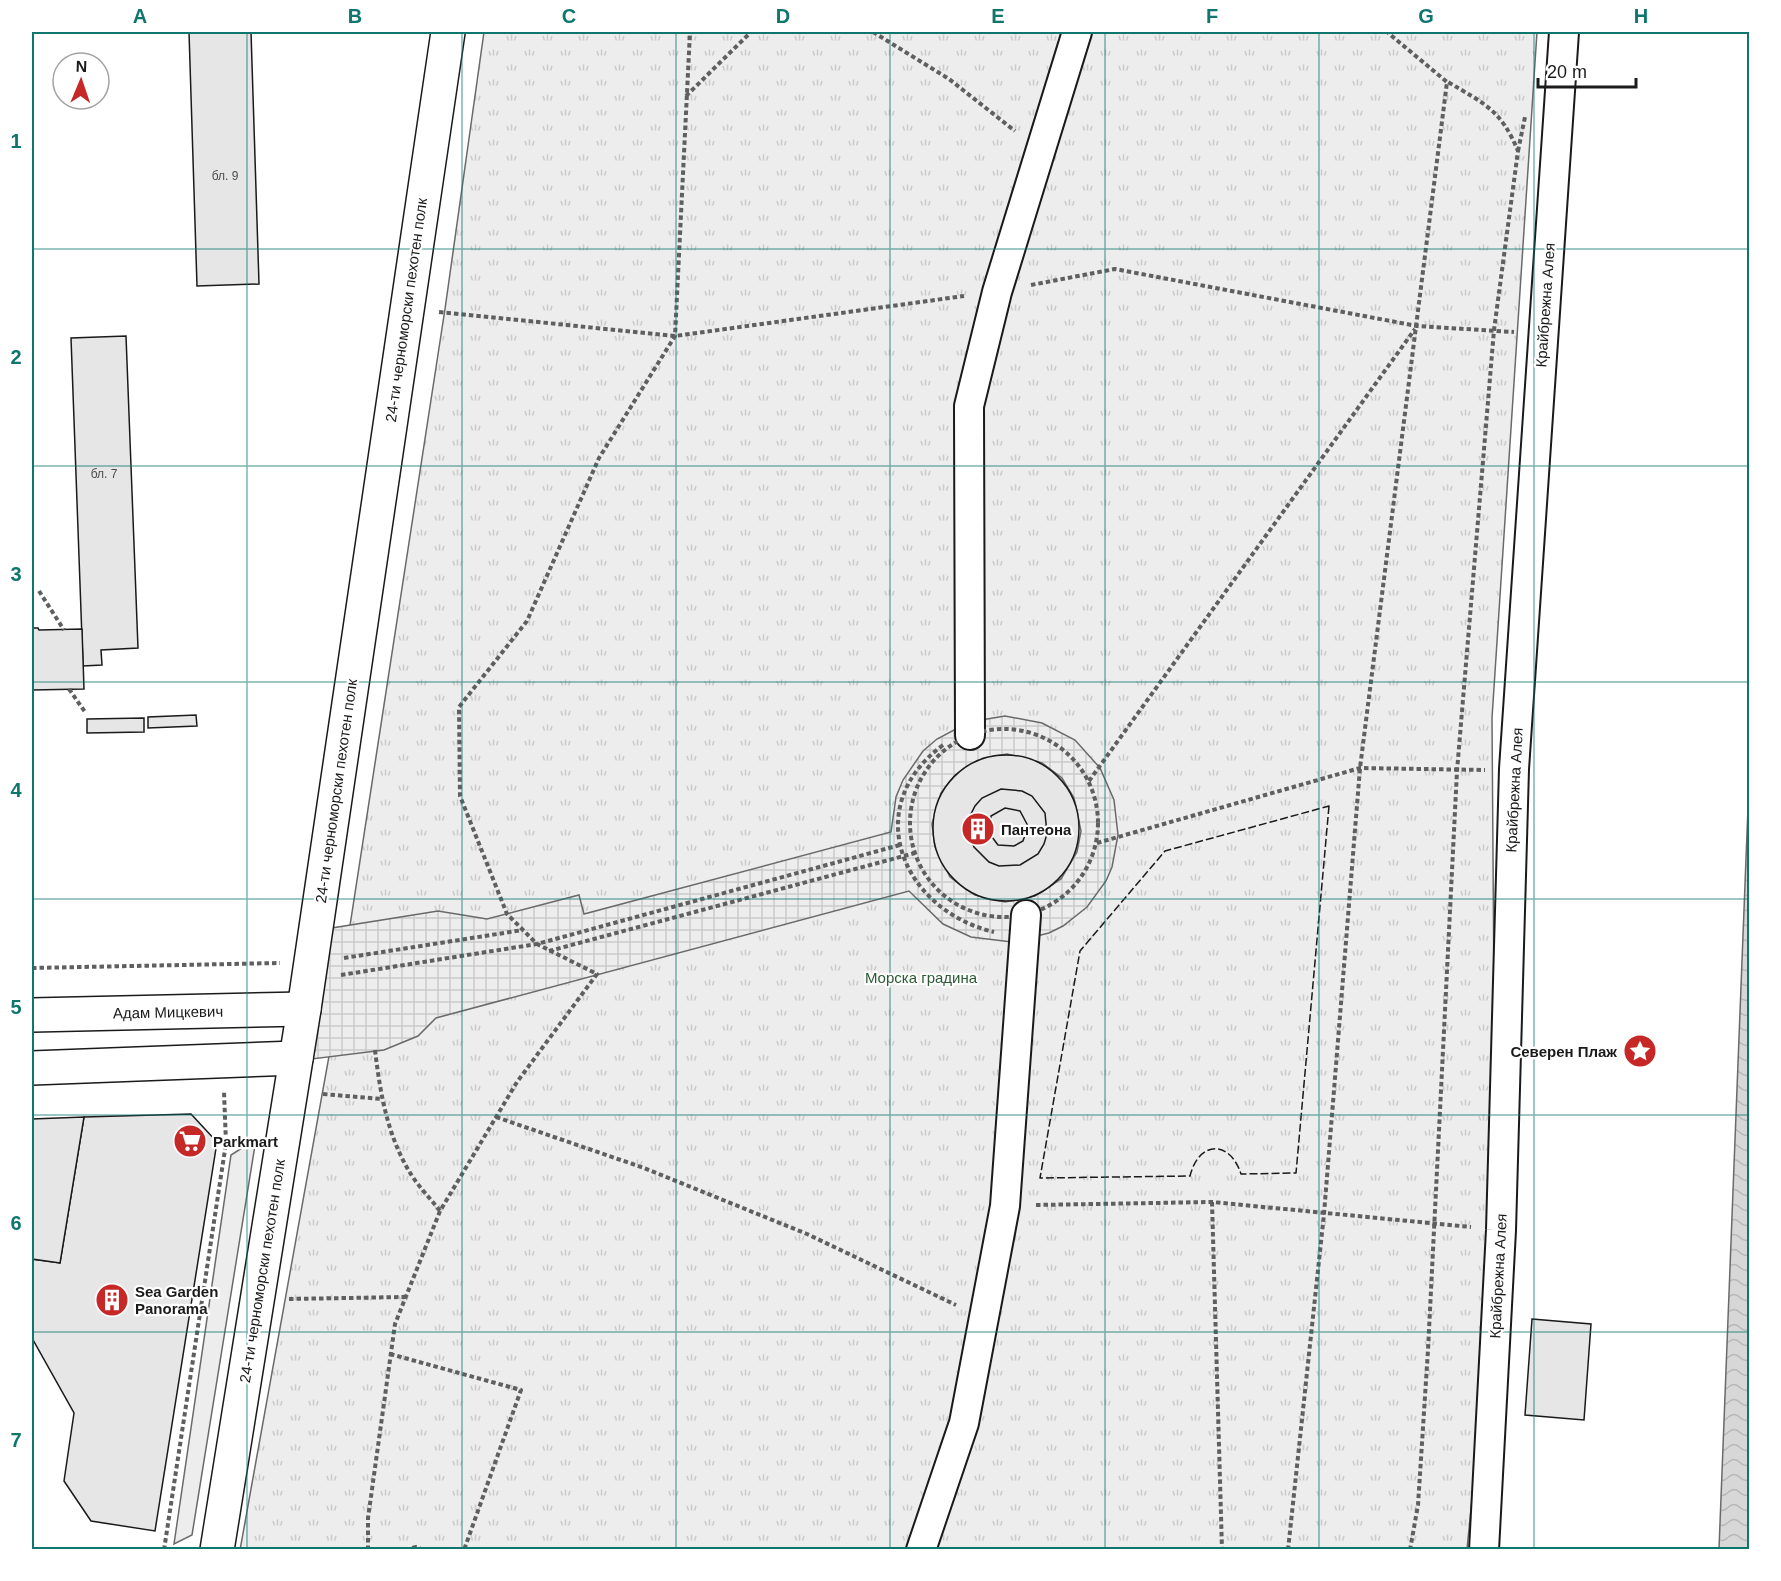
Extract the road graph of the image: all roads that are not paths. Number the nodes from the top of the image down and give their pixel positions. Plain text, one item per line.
1 (448, 32) edge
2 (1077, 32) edge
3 (1564, 32) edge
4 (970, 735) road end
5 (1042, 908) road end
6 (308, 984) junction
7 (32, 1015) edge
8 (296, 1059) junction
9 (32, 1068) edge
10 (217, 1550) edge
11 (921, 1550) edge
12 (1484, 1550) edge

1 - 6 main road, 24-ти черноморски пехотен полк
2 - 4 street
3 - 12 street, Крайбрежна Алея
5 - 11 street
6 - 7 main road, Адам Мицкевич
6 - 8 main road, 24-ти черноморски пехотен полк
8 - 9 main road
8 - 10 main road, 24-ти черноморски пехотен полк

